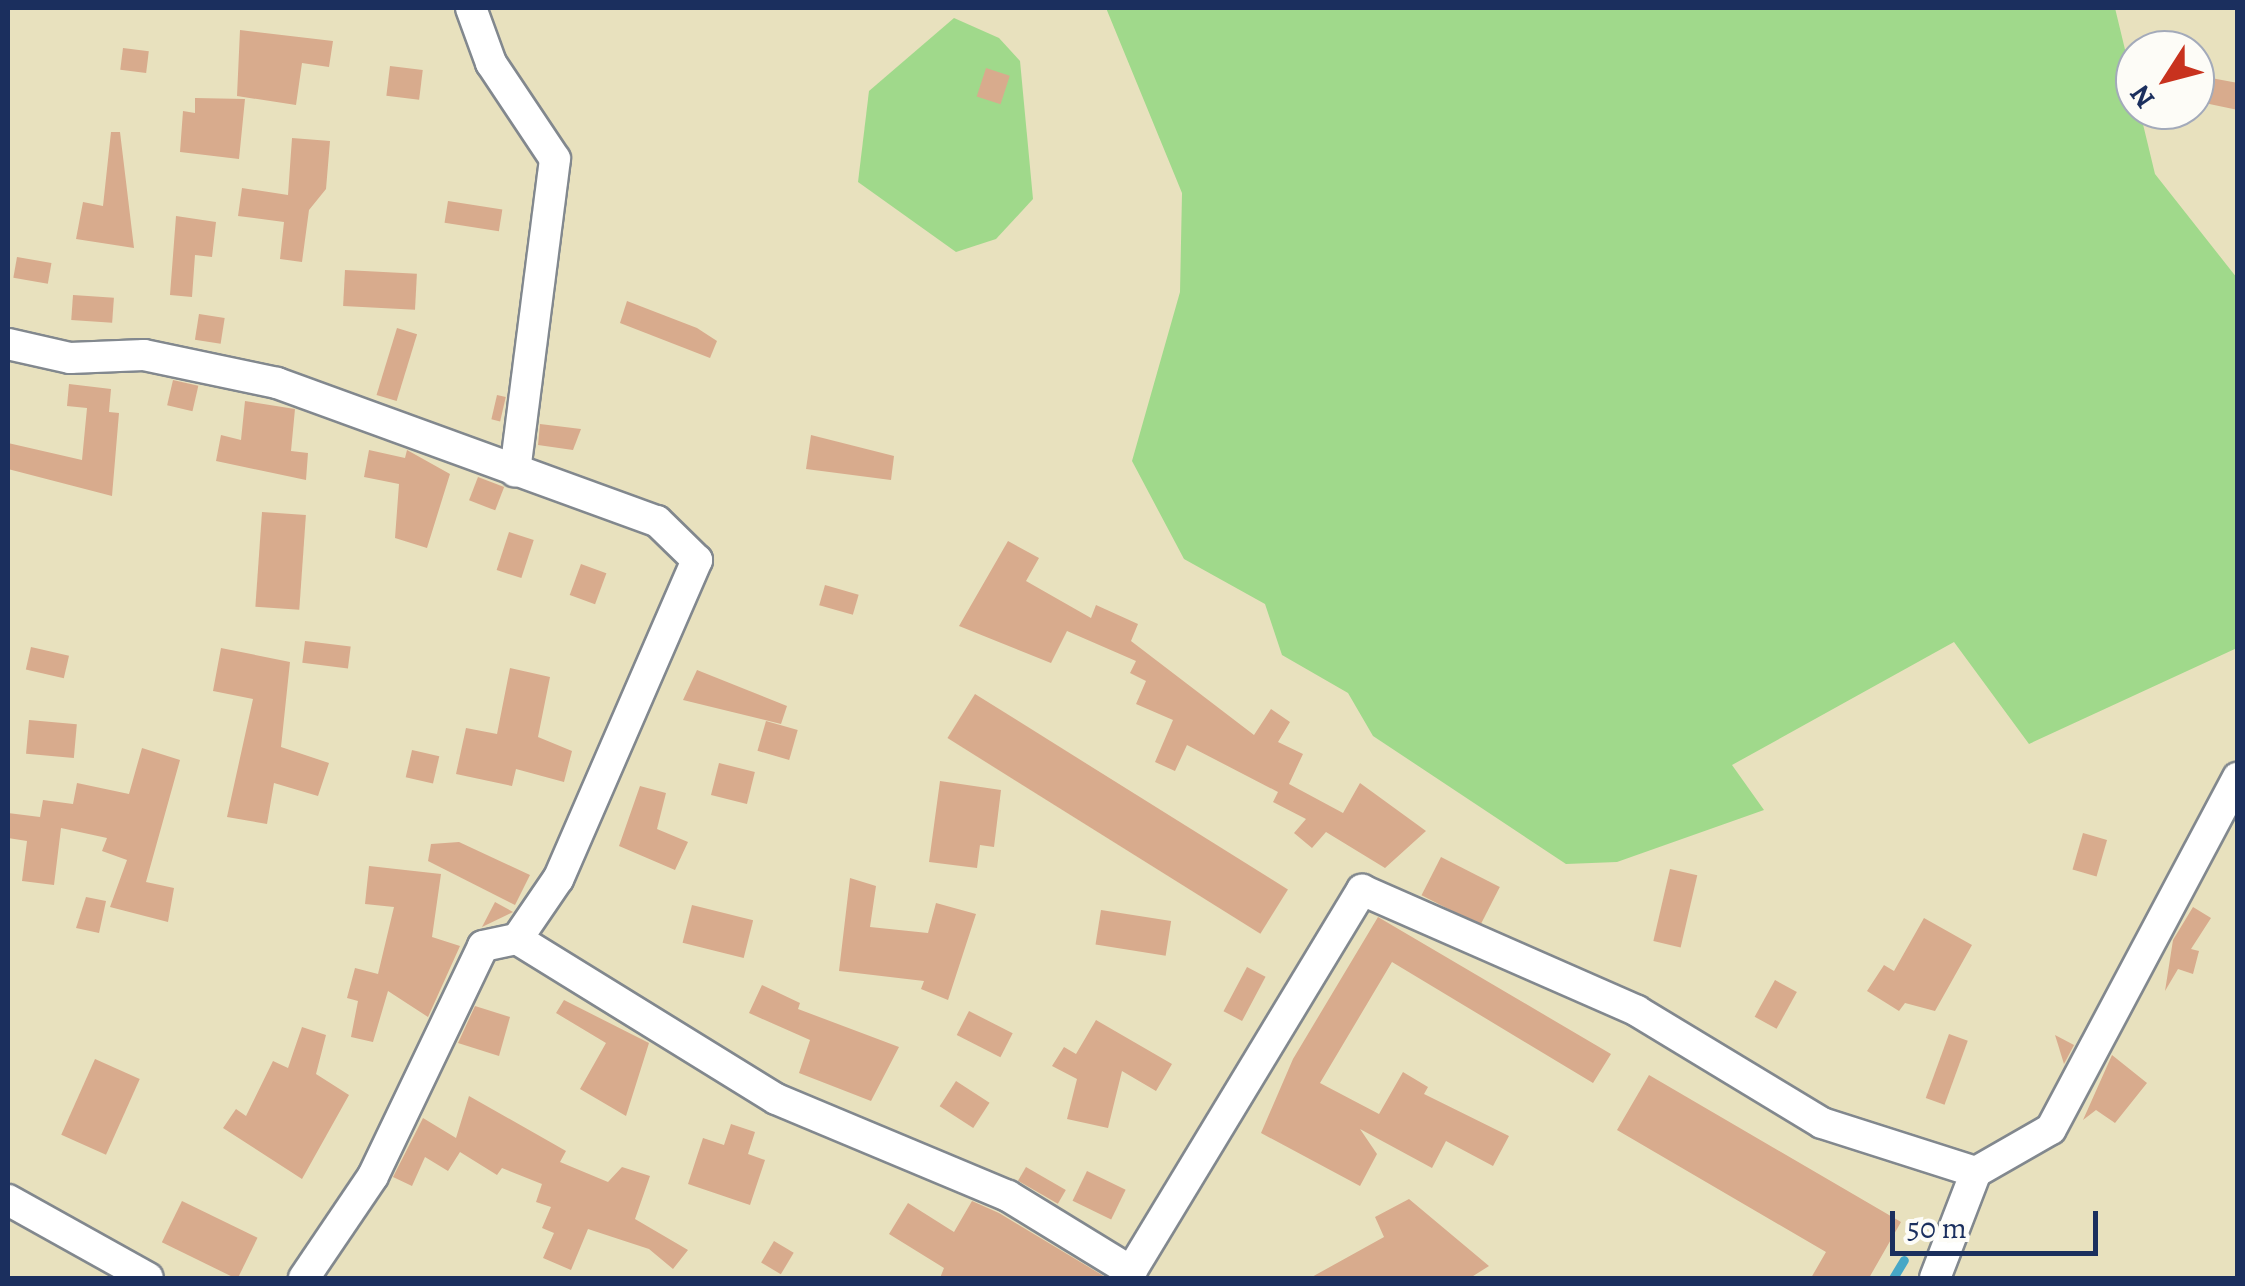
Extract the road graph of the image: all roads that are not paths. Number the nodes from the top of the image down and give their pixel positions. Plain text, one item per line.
1 (471, 8) edge
2 (8, 344) edge
3 (515, 472) junction
4 (2238, 778) edge
5 (518, 939) junction
6 (1976, 1172) junction
7 (8, 1200) edge
8 (1130, 1275) edge
9 (148, 1278) edge
10 (304, 1278) edge
11 (1935, 1278) edge

1 - 3 street
2 - 3 street
3 - 5 street
4 - 6 street
5 - 8 street
5 - 10 street
6 - 8 street
6 - 11 street
7 - 9 street

